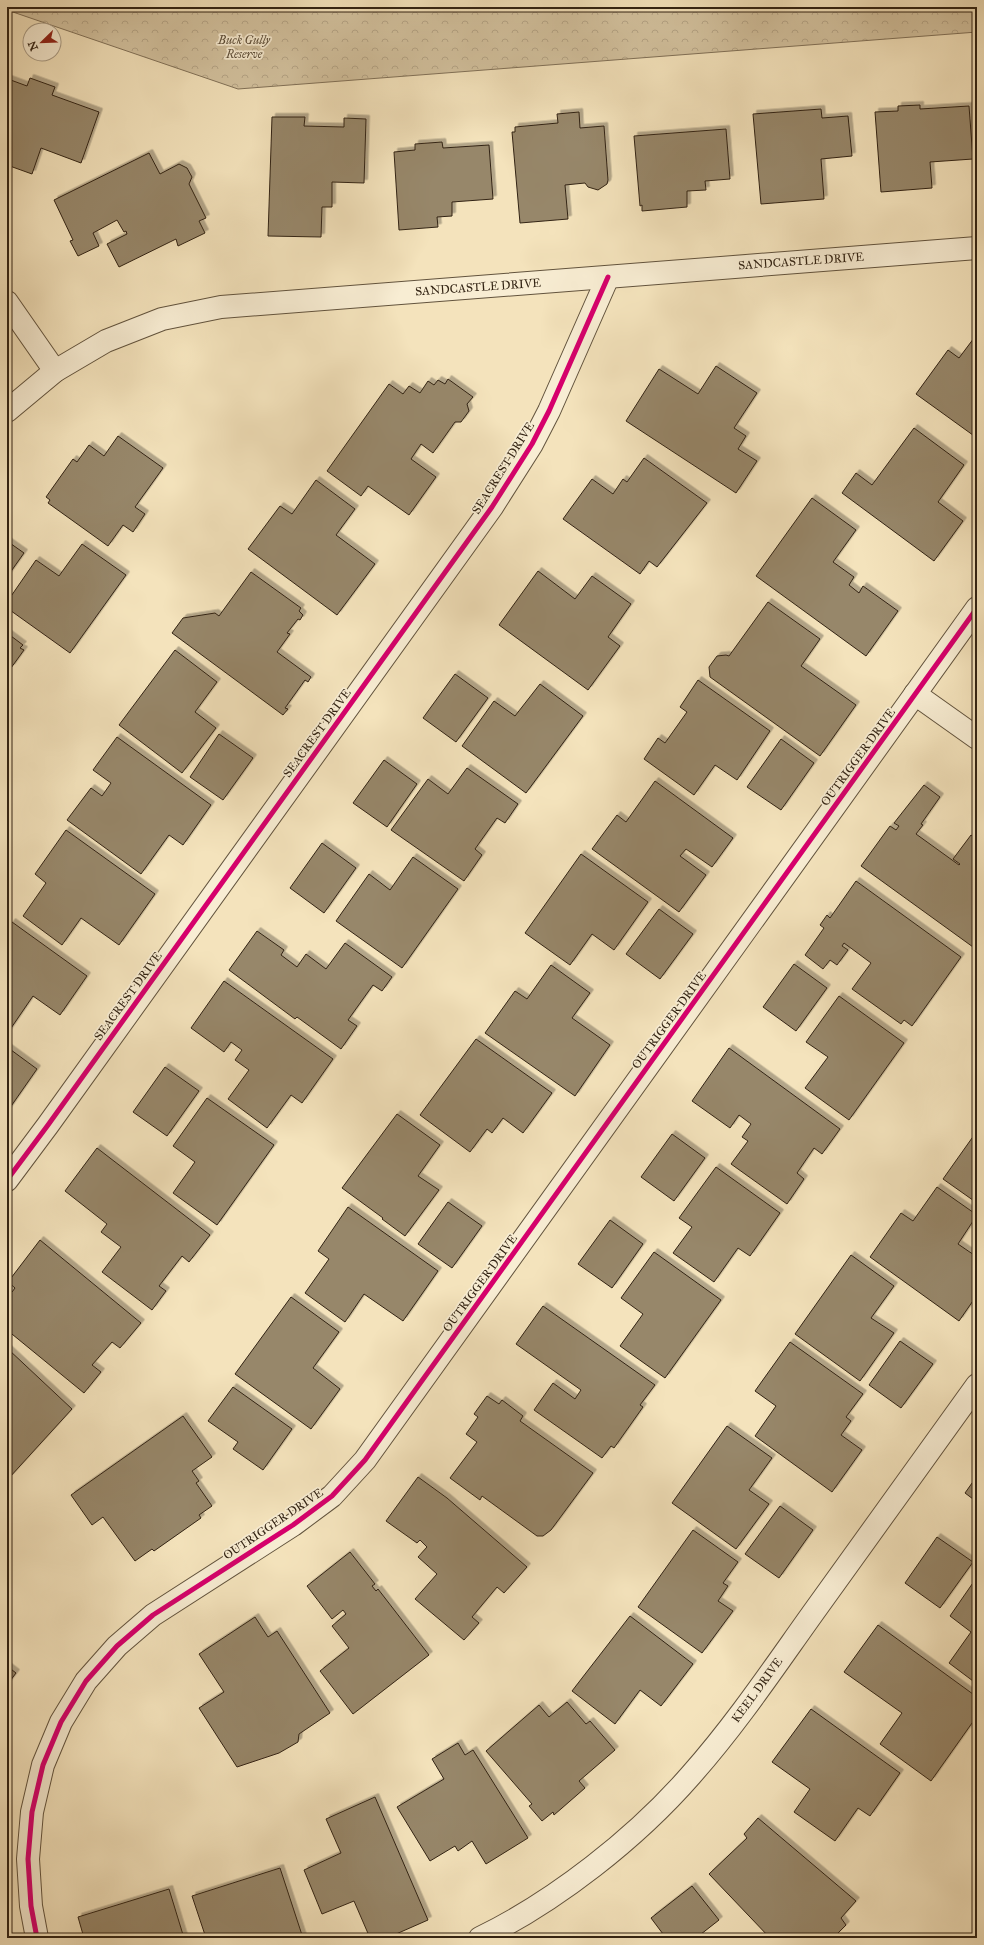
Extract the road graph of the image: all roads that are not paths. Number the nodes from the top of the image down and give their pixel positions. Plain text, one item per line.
1 (977, 248) edge
2 (608, 277) junction
3 (7, 302) edge
4 (55, 371) junction
5 (7, 411) edge
6 (977, 608) edge
7 (915, 694) junction
8 (977, 738) edge
9 (7, 1180) edge
10 (977, 1385) edge
11 (37, 1938) edge
12 (480, 1938) edge

1 - 2 street, SANDCASTLE DRIVE
2 - 4 street, SANDCASTLE DRIVE
2 - 9 street, SEACREST DRIVE
3 - 4 street
4 - 5 street, SANDCASTLE DRIVE
6 - 7 street, OUTRIGGER DRIVE
7 - 8 street
7 - 11 street, OUTRIGGER DRIVE
10 - 12 street, KEEL DRIVE

